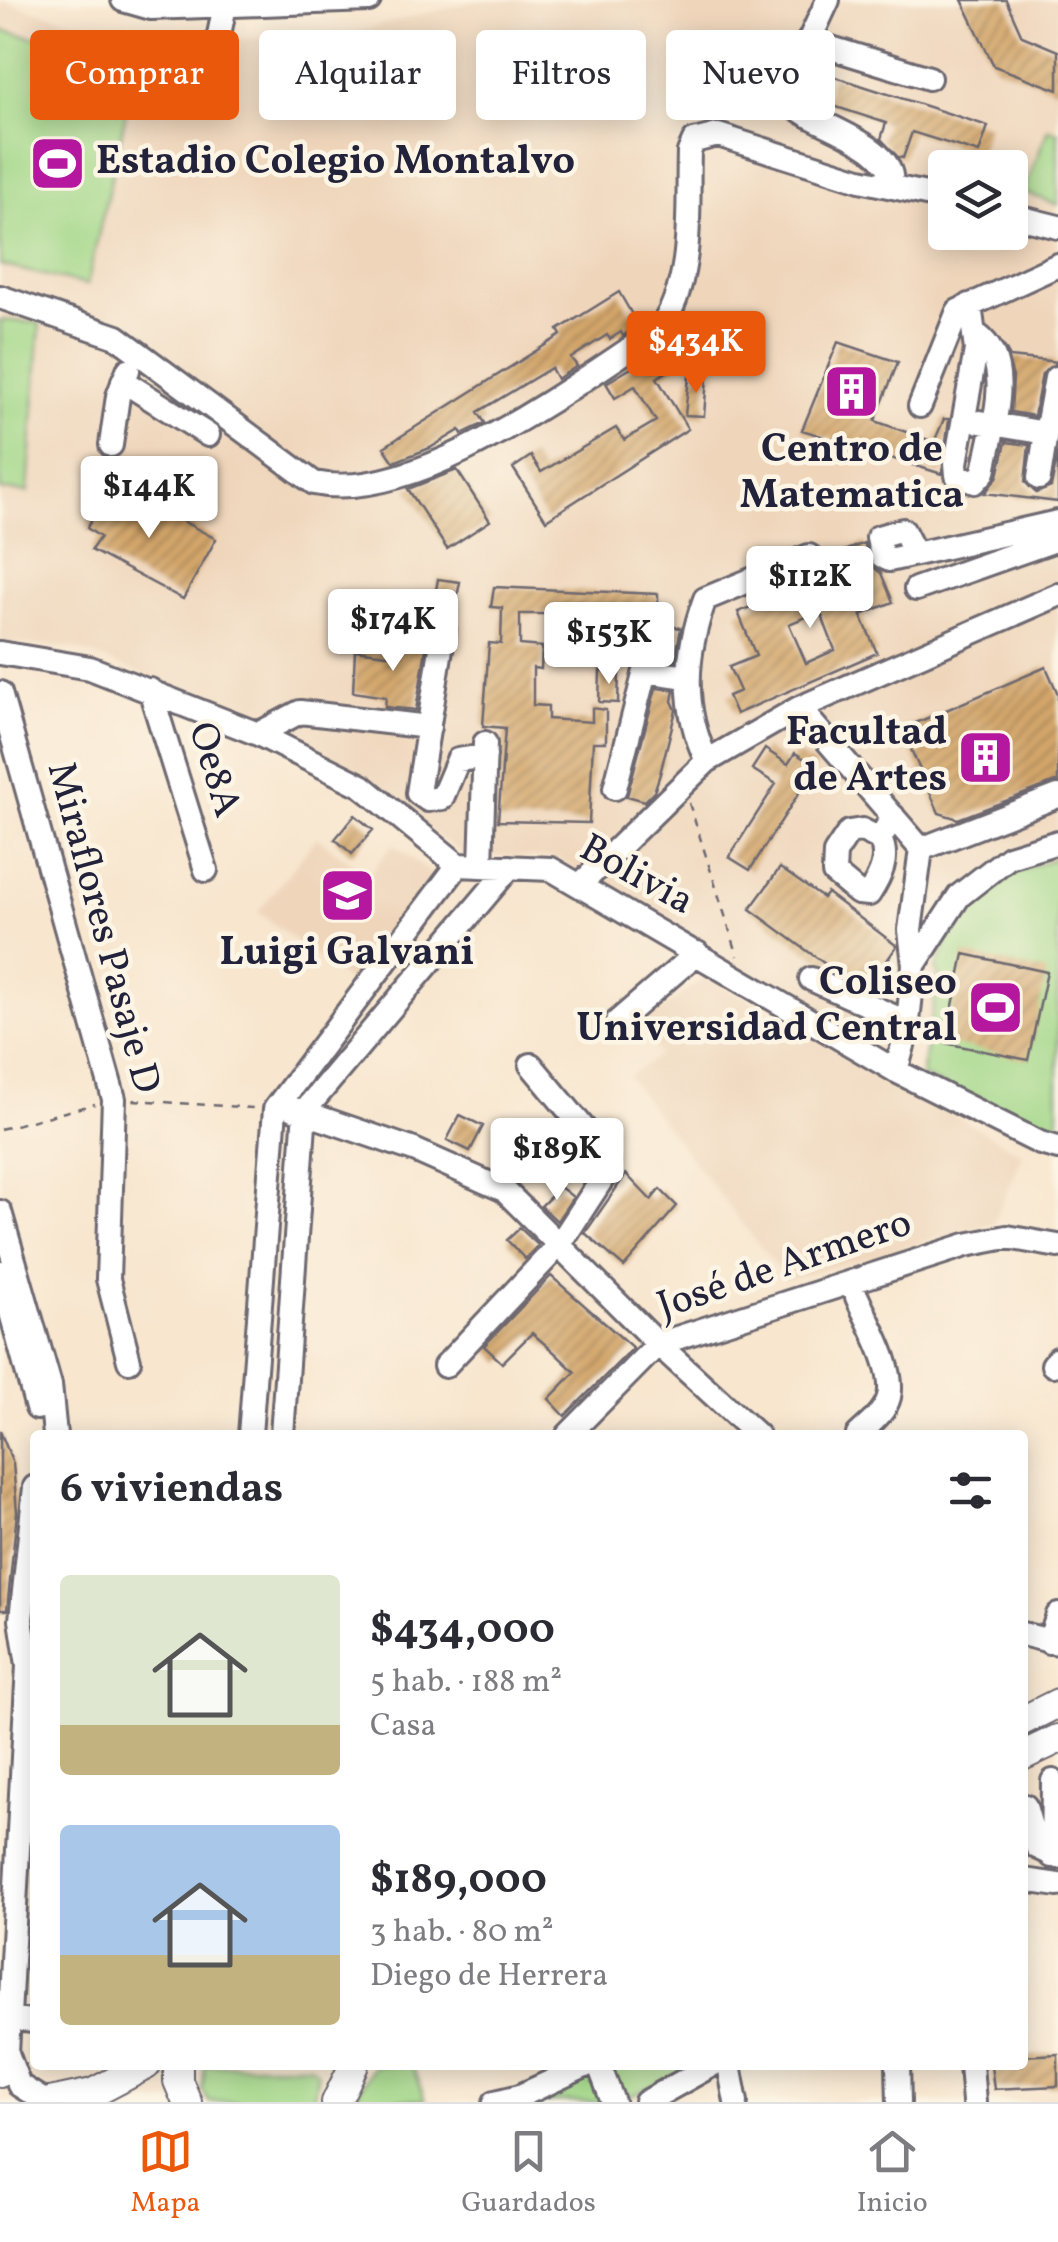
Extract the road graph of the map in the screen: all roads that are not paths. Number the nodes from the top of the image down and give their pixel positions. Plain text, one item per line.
1 (123, 0) edge
2 (364, 0) edge
3 (828, 0) edge
4 (225, 2) edge
5 (219, 30) edge
6 (813, 30) edge
7 (835, 49) edge
8 (930, 78) dead end
9 (815, 120) edge
10 (891, 186) junction
11 (928, 194) edge
12 (1028, 220) edge
13 (1058, 227) edge
14 (1058, 265) edge
15 (0, 298) edge
16 (970, 305) junction
17 (976, 334) junction
18 (136, 353) junction
19 (1056, 378) edge
20 (123, 381) junction
21 (920, 406) dead end
22 (965, 420) junction
23 (992, 424) junction
24 (1046, 432) junction
25 (208, 435) dead end
26 (111, 445) dead end
27 (1039, 478) dead end
28 (1058, 522) edge
29 (1058, 538) edge
30 (915, 554) dead end
31 (809, 556) dead end
32 (916, 589) dead end
33 (1058, 595) edge
34 (444, 630) dead end
35 (0, 653) edge
36 (687, 676) junction
37 (150, 690) junction
38 (0, 692) edge
39 (799, 708) junction
40 (429, 727) junction
41 (258, 734) junction
42 (707, 760) junction
43 (615, 788) dead end
44 (1058, 796) edge
45 (893, 816) junction
46 (880, 838) dead end
47 (1058, 842) edge
48 (921, 850) junction
49 (469, 865) junction
50 (510, 867) junction
51 (206, 870) dead end
52 (580, 885) junction
53 (697, 953) junction
54 (914, 966) junction
55 (811, 979) dead end
56 (617, 1022) dead end
57 (908, 1023) junction
58 (531, 1065) dead end
59 (896, 1072) junction
60 (275, 1109) junction
61 (305, 1110) junction
62 (1058, 1148) edge
63 (0, 1212) edge
64 (559, 1245) junction
65 (1058, 1246) edge
66 (0, 1272) edge
67 (857, 1296) dead end
68 (658, 1344) junction
69 (129, 1362) dead end
70 (445, 1366) dead end
71 (39, 1430) edge
72 (54, 1430) edge
73 (250, 1430) edge
74 (282, 1430) edge
75 (573, 1430) edge
76 (753, 1430) edge
77 (863, 1430) edge
78 (30, 1538) edge
79 (1058, 1615) edge
80 (1028, 1636) edge
81 (1054, 1642) edge
82 (30, 1657) edge
83 (28, 1664) junction
84 (1058, 1703) edge
85 (1028, 1718) edge
86 (1058, 1739) edge
87 (1028, 1753) edge
88 (1053, 1782) dead end
89 (1028, 1817) edge
90 (1055, 1857) edge
91 (1028, 1879) edge
92 (1058, 1885) edge
93 (8, 2019) junction
94 (30, 2021) edge
95 (3, 2064) edge
96 (137, 2070) edge
97 (178, 2070) edge
98 (334, 2070) edge
99 (352, 2070) edge
100 (577, 2070) edge
101 (601, 2070) edge
102 (703, 2070) edge
103 (730, 2070) edge
104 (898, 2070) edge
105 (972, 2070) edge
106 (337, 2100) edge
107 (48, 2102) edge
108 (187, 2102) edge
109 (495, 2102) edge
110 (613, 2102) edge
111 (646, 2102) edge
112 (736, 2102) edge
113 (898, 2102) edge
114 (974, 2102) edge

1 - 4 street
2 - 4 street
3 - 6 street
4 - 5 street
7 - 8 street
9 - 10 street
10 - 11 street
10 - 18 street
12 - 13 street
14 - 16 street
15 - 18 street
16 - 17 street
16 - 21 street
17 - 22 street
17 - 23 street
18 - 20 street
19 - 24 street
20 - 25 street
20 - 26 street
22 - 23 street
22 - 23 street
23 - 24 street
24 - 27 street
28 - 30 street
29 - 32 street
31 - 36 street
33 - 39 street
34 - 40 street
35 - 37 street
36 - 42 street
36 - 43 street
37 - 41 street
37 - 51 street, Oe8A
38 - 69 street, Miraflores Pasaje D
39 - 42 street
39 - 45 street
40 - 41 street
40 - 49 street
41 - 49 street
42 - 52 street
44 - 48 street
45 - 46 street
45 - 48 street
47 - 54 street
48 - 54 street
49 - 50 street, Bolivia
49 - 60 street
50 - 52 street, Bolivia
50 - 61 street
52 - 53 street, Bolivia
53 - 56 street
53 - 59 street, Bolivia
54 - 57 street
55 - 57 street
57 - 59 street
58 - 64 street
59 - 62 street, Bolivia
60 - 61 street
60 - 73 street
61 - 64 street
61 - 74 street
63 - 72 street
64 - 68 street
64 - 70 street
65 - 68 street, José de Armero
66 - 71 street
67 - 77 street
68 - 75 street, José de Armero
68 - 76 street
78 - 83 street
79 - 81 street
80 - 81 street
82 - 83 street
83 - 93 street
84 - 85 main road
86 - 87 main road
88 - 90 street
89 - 90 street
91 - 92 street
93 - 94 street
93 - 95 street
95 - 107 street
96 - 107 main road
97 - 108 main road
98 - 106 main road
99 - 106 main road
100 - 109 street
101 - 110 street
102 - 111 street
103 - 112 street
104 - 113 street
105 - 114 street

